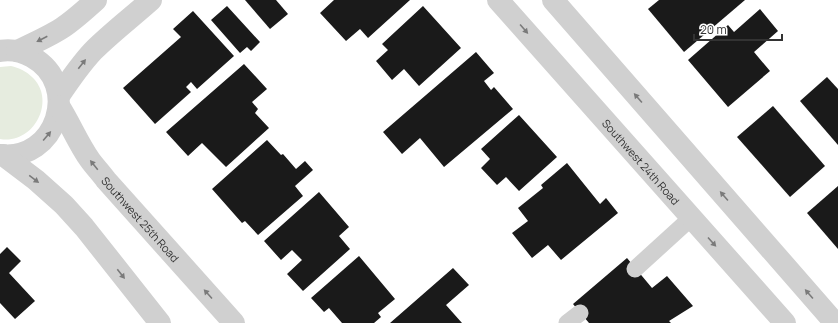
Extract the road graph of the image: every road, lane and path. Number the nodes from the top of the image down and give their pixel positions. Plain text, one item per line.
1 (96, 0) edge
2 (151, 0) edge
3 (498, 0) edge
4 (553, 0) edge
5 (8, 49) edge
6 (59, 101) junction
7 (1, 155) edge
8 (692, 218) junction
9 (635, 268) dead end
10 (160, 323) edge
11 (234, 323) edge
12 (785, 323) edge
13 (835, 323) edge

1 -> 5 street
6 -> 2 street
3 -> 8 street, Southwest 24th Road
13 -> 4 street
5 - 6 street, Southwest 25th Road
7 -> 6 street
11 -> 6 street, Southwest 25th Road
7 -> 10 street
8 - 9 lane
8 -> 12 street, Southwest 24th Road

